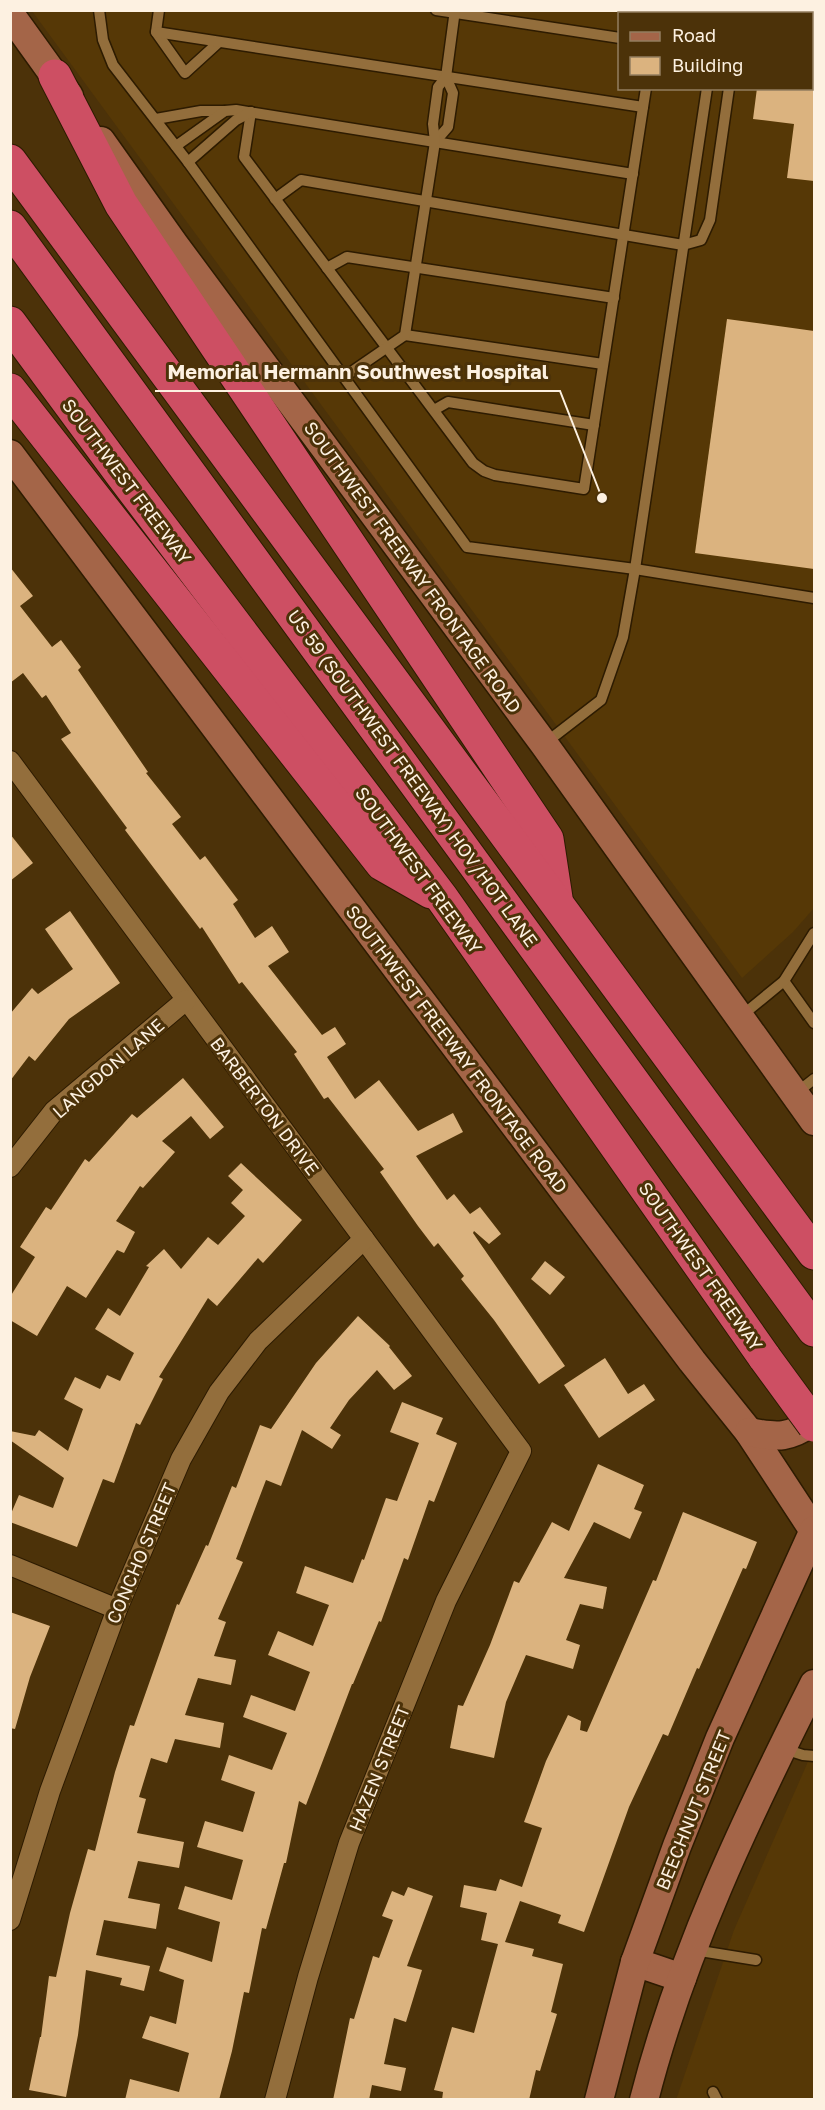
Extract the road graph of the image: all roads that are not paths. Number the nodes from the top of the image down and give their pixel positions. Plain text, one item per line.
1 (99, 10) edge
2 (159, 10) edge
3 (436, 10) edge
4 (455, 12) edge
5 (10, 14) edge
6 (156, 32) junction
7 (618, 38) edge
8 (219, 42) junction
9 (55, 76) junction
10 (446, 77) junction
11 (646, 90) edge
12 (706, 90) edge
13 (729, 90) edge
14 (643, 107) junction
15 (225, 111) junction
16 (251, 112) junction
17 (156, 119) junction
18 (435, 142) junction
19 (176, 146) junction
20 (10, 161) edge
21 (188, 162) junction
22 (633, 174) junction
23 (275, 199) junction
24 (425, 202) junction
25 (10, 227) edge
26 (624, 234) junction
27 (683, 245) junction
28 (327, 268) junction
29 (415, 268) junction
30 (614, 298) junction
31 (10, 323) edge
32 (405, 335) junction
33 (386, 347) junction
34 (603, 364) junction
35 (344, 377) junction
36 (10, 390) edge
37 (434, 411) junction
38 (594, 425) junction
39 (10, 454) edge
40 (635, 569) junction
41 (814, 598) edge
42 (544, 744) junction
43 (10, 761) edge
44 (442, 898) junction
45 (557, 902) junction
46 (814, 933) edge
47 (784, 981) junction
48 (186, 1000) junction
49 (739, 1017) junction
50 (814, 1023) edge
51 (805, 1087) edge
52 (814, 1121) edge
53 (10, 1167) edge
54 (364, 1239) junction
55 (814, 1252) edge
56 (814, 1330) edge
57 (814, 1423) edge
58 (749, 1432) junction
59 (521, 1451) joint
60 (814, 1531) edge
61 (10, 1565) edge
62 (117, 1609) junction
63 (811, 1695) edge
64 (781, 1748) junction
65 (814, 1756) edge
66 (10, 1920) edge
67 (693, 1950) junction
68 (756, 1960) dead end
69 (635, 1962) junction
70 (682, 1978) junction
71 (275, 2100) edge
72 (599, 2100) edge
73 (644, 2100) edge

1 - 17 lane
2 - 6 lane
3 - 4 lane
4 - 7 lane
4 - 10 lane
5 - 9 main road, SOUTHWEST FREEWAY FRONTAGE ROAD
6 - 8 lane
6 - 8 lane
8 - 10 lane
9 - 42 main road, SOUTHWEST FREEWAY FRONTAGE ROAD
9 - 45 highway
10 - 14 lane
10 - 18 lane
11 - 14 lane
12 - 27 lane
13 - 27 lane
14 - 22 lane
15 - 16 lane
15 - 17 lane
15 - 19 lane
16 - 18 lane
16 - 21 lane
16 - 23 lane
17 - 19 lane
18 - 22 lane
18 - 24 lane
19 - 21 lane
20 - 45 highway
21 - 35 lane
22 - 26 lane
23 - 24 lane
23 - 28 lane
24 - 26 lane
24 - 29 lane
25 - 56 highway, US 59 (SOUTHWEST FREEWAY) HOV/HOT LANE
26 - 27 lane
26 - 30 lane
27 - 40 lane
28 - 29 lane
28 - 33 lane
29 - 30 lane
29 - 32 lane
30 - 34 lane
31 - 44 highway, SOUTHWEST FREEWAY
32 - 33 lane
32 - 34 lane
33 - 35 lane
33 - 37 lane
34 - 38 lane
35 - 40 lane
36 - 44 highway
37 - 38 lane
37 - 38 lane
39 - 58 main road, SOUTHWEST FREEWAY FRONTAGE ROAD
40 - 41 lane
40 - 42 lane
42 - 49 main road, SOUTHWEST FREEWAY FRONTAGE ROAD
43 - 48 street, BARBERTON DRIVE
44 - 57 highway, SOUTHWEST FREEWAY, bridge
45 - 55 highway
46 - 47 lane
47 - 49 lane
47 - 50 lane
48 - 53 street, LANGDON LANE
48 - 54 street, BARBERTON DRIVE
49 - 51 main road, SOUTHWEST FREEWAY FRONTAGE ROAD
51 - 52 main road, SOUTHWEST FREEWAY FRONTAGE ROAD
54 - 59 street, BARBERTON DRIVE
54 - 62 street, CONCHO STREET
57 - 58 main road
58 - 60 main road, SOUTHWEST FREEWAY FRONTAGE ROAD
59 - 71 street, HAZEN STREET
60 - 69 main road, BEECHNUT STREET
61 - 62 street
62 - 66 street, CONCHO STREET
63 - 64 main road
64 - 65 lane
64 - 67 main road
67 - 68 lane
67 - 70 main road
69 - 70 main road
69 - 72 main road, BEECHNUT STREET
70 - 73 main road

